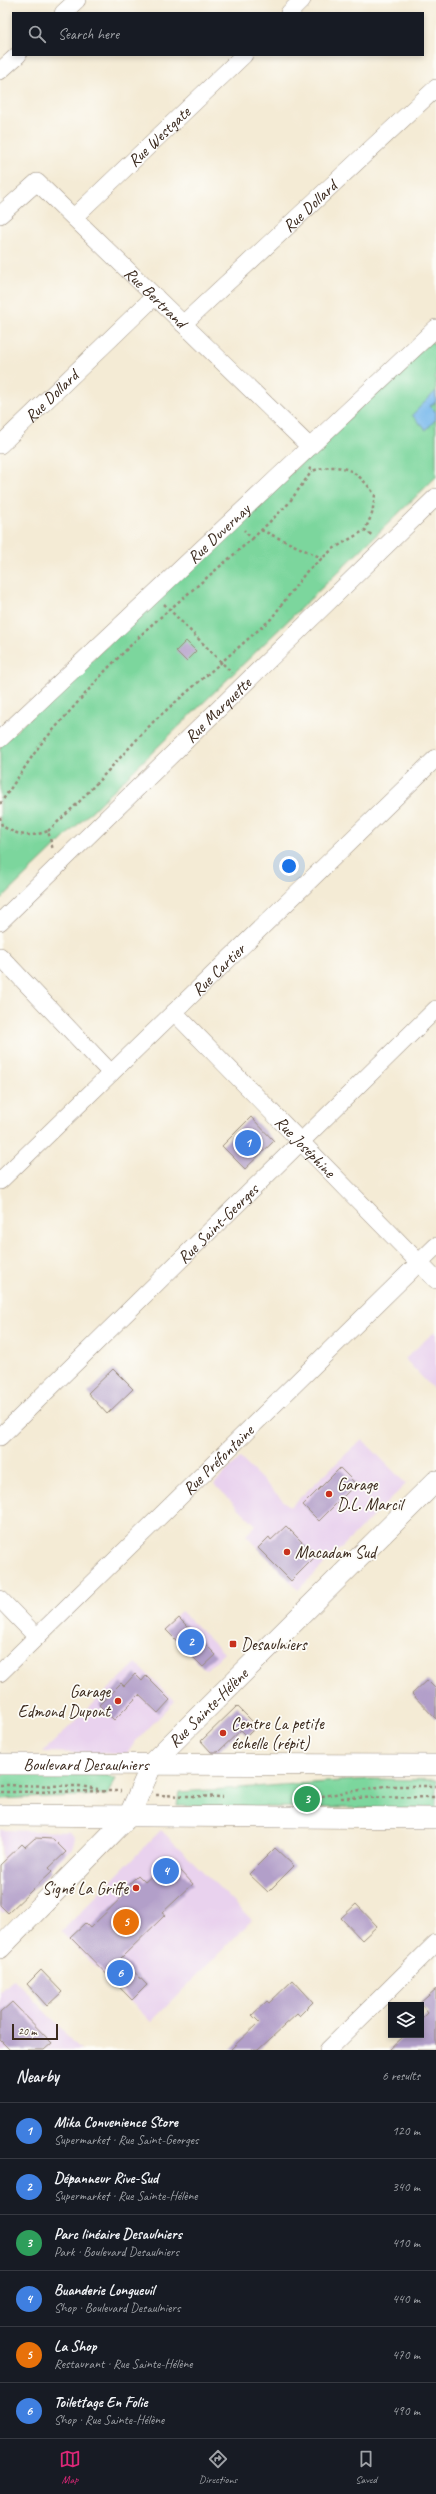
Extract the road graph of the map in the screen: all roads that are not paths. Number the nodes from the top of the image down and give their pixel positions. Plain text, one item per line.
1 (77, 0) edge
2 (302, 0) edge
3 (64, 12) edge
4 (290, 12) edge
5 (17, 56) edge
6 (243, 56) edge
7 (0, 72) edge
8 (436, 88) edge
9 (0, 215) edge
10 (74, 217) junction
11 (155, 296) junction
12 (184, 324) junction
13 (434, 333) edge
14 (0, 445) edge
15 (304, 453) junction
16 (436, 497) edge
17 (0, 739) edge
18 (436, 758) edge
19 (0, 922) edge
20 (0, 956) edge
21 (436, 1009) edge
22 (174, 1012) junction
23 (111, 1072) junction
24 (301, 1142) junction
25 (0, 1181) edge
26 (436, 1246) edge
27 (419, 1263) junction
28 (436, 1280) edge
29 (0, 1437) edge
30 (436, 1481) edge
31 (0, 1599) edge
32 (37, 1637) junction
33 (0, 1673) edge
34 (153, 1762) junction
35 (433, 1762) edge
36 (0, 1764) edge
37 (0, 1816) edge
38 (129, 1816) junction
39 (436, 1818) edge
40 (436, 1944) edge
41 (0, 1948) edge
42 (328, 2050) edge

1 - 3 street
2 - 4 street
5 - 7 street
6 - 10 street, Rue Westgate
8 - 12 street, Rue Dollard
9 - 10 street, Rue Bertrand
10 - 11 street, Rue Bertrand
11 - 12 street, Rue Bertrand
11 - 14 street, Rue Dollard
12 - 15 street, Rue Bertrand
13 - 15 street, Rue Duvernay
15 - 17 street, Rue Duvernay
16 - 19 street, Rue Marquette
18 - 22 street, Rue Cartier
20 - 23 street
21 - 24 street, Rue Saint-Georges
22 - 23 street, Rue Cartier
22 - 24 street, Rue Joséphine
23 - 25 street, Rue Cartier
24 - 27 street, Rue Joséphine
24 - 29 street, Rue Saint-Georges
26 - 27 street, Rue Préfontaine
27 - 28 street, Rue Joséphine
27 - 32 street, Rue Préfontaine
30 - 34 street, Rue Sainte-Hélène
31 - 32 street
32 - 33 street, Rue Préfontaine
34 - 35 street, Boulevard Desaulniers
34 - 36 street, Boulevard Desaulniers
34 - 38 street, Rue Sainte-Hélène
37 - 38 street
38 - 39 street
38 - 41 street, Rue Sainte-Hélène
40 - 42 street

